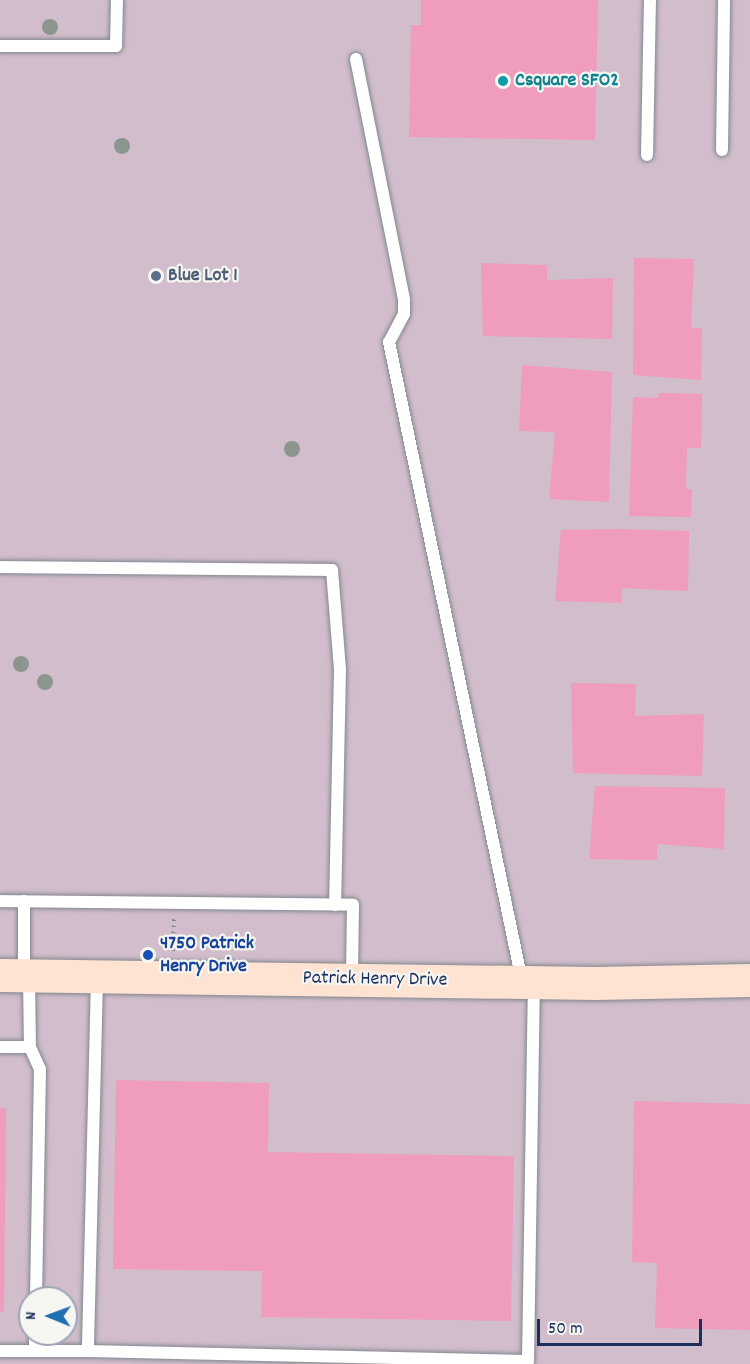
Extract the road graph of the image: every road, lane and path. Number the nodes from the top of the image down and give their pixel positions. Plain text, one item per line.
1 (117, 0) edge
2 (650, 0) edge
3 (724, 0) edge
4 (0, 46) edge
5 (356, 59) dead end
6 (722, 150) dead end
7 (647, 155) dead end
8 (0, 567) edge
9 (0, 900) edge
10 (24, 901) junction
11 (175, 903) junction
12 (335, 905) junction
13 (173, 951) dead end
14 (18, 976) edge
15 (97, 977) junction
16 (352, 979) junction
17 (750, 980) edge
18 (528, 982) junction
19 (0, 1047) edge
20 (30, 1047) junction
21 (36, 1286) edge
22 (34, 1346) edge
23 (0, 1351) edge
24 (34, 1351) junction
25 (88, 1351) junction

1 - 4 lane
2 - 7 lane
3 - 6 lane
5 - 18 lane
8 - 12 lane
9 - 10 lane
10 - 11 lane
10 - 14 lane
11 - 12 lane
11 - 13 path
12 - 16 lane
14 - 15 street, Patrick Henry Drive
14 - 20 lane
15 - 16 street, Patrick Henry Drive
15 - 25 lane
16 - 18 street, Patrick Henry Drive
17 - 18 street, Patrick Henry Drive
18 - 25 lane
19 - 20 lane
20 - 21 lane
22 - 24 lane
23 - 24 lane
24 - 25 lane

